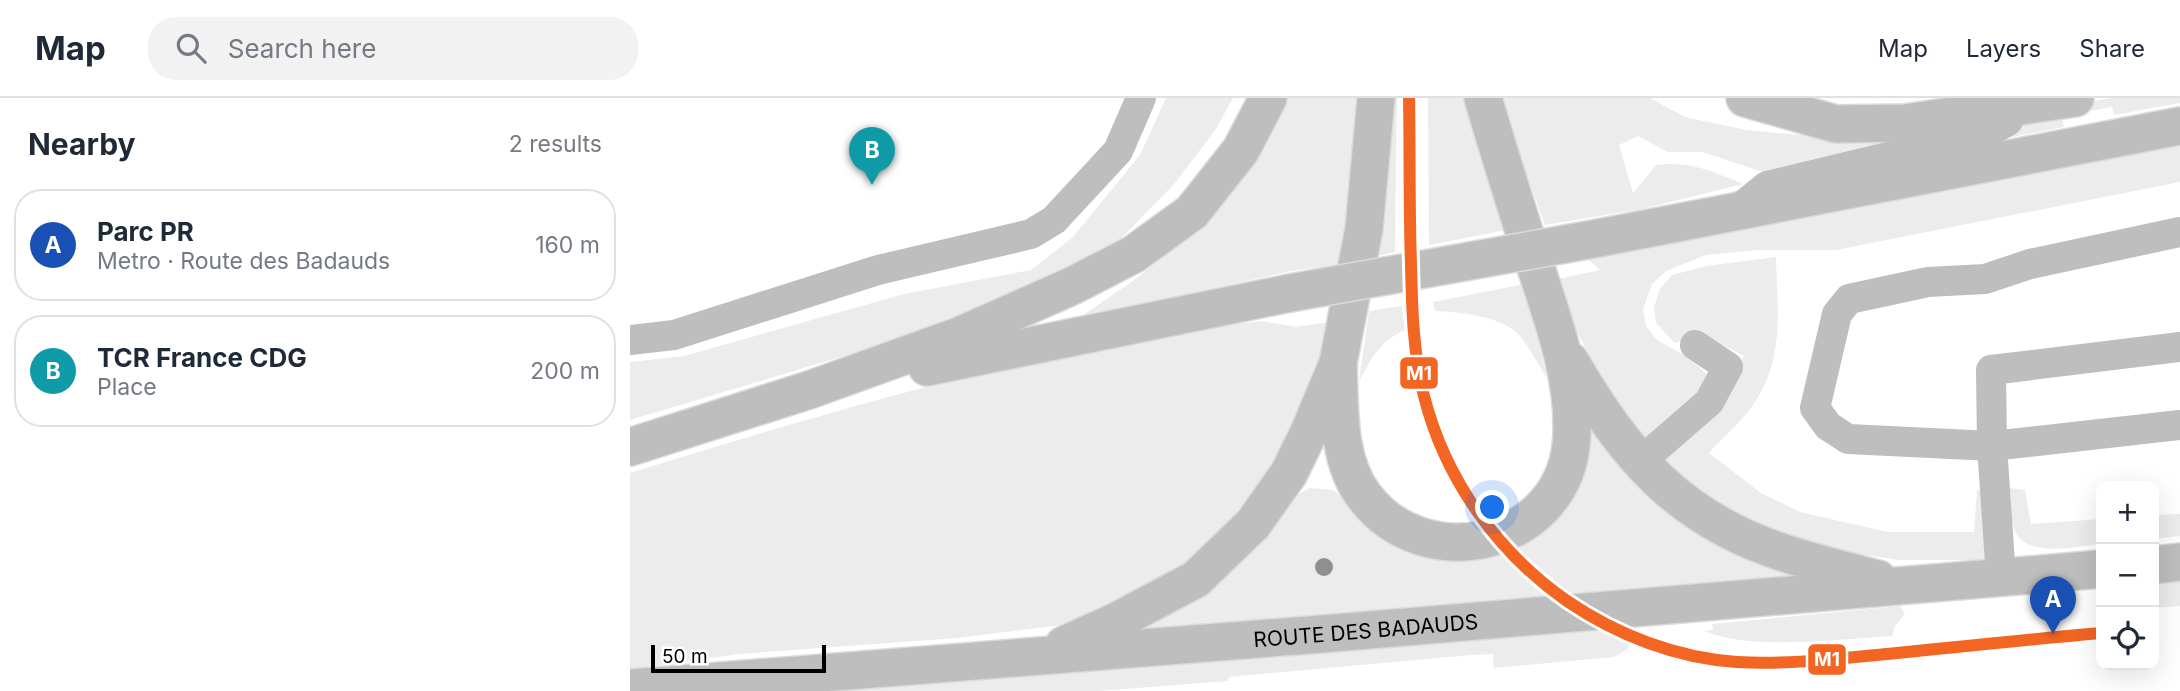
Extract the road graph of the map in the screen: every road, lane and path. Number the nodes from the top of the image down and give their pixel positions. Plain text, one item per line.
1 (1140, 98) edge
2 (1268, 98) edge
3 (1376, 98) edge
4 (1483, 98) edge
5 (1852, 98) edge
6 (2075, 98) edge
7 (1749, 99) edge
8 (2012, 107) junction
9 (2180, 126) edge
10 (1735, 212) junction
11 (2180, 232) edge
12 (630, 340) edge
13 (1695, 345) dead end
14 (1562, 346) junction
15 (2180, 346) edge
16 (1338, 363) junction
17 (809, 390) junction
18 (2180, 425) edge
19 (1992, 446) junction
20 (630, 447) edge
21 (1640, 462) junction
22 (2180, 562) edge
23 (2159, 564) edge
24 (2096, 569) edge
25 (2000, 578) junction
26 (1902, 586) junction
27 (1037, 656) junction
28 (630, 688) edge

1 - 12 lane
2 - 17 main road
3 - 16 main road
4 - 14 main road
5 - 7 main road
6 - 8 main road
7 - 8 main road
8 - 10 lane
9 - 10 main road
10 - 17 main road, bridge
11 - 19 lane
13 - 21 lane
14 - 16 main road
14 - 21 main road
15 - 19 lane
16 - 27 main road
17 - 20 main road
18 - 19 lane
19 - 25 lane
21 - 26 main road
22 - 23 main road
24 - 25 main road, ROUTE DES BADAUDS
25 - 26 main road, ROUTE DES BADAUDS
26 - 27 main road, ROUTE DES BADAUDS
27 - 28 main road, ROUTE DES BADAUDS

